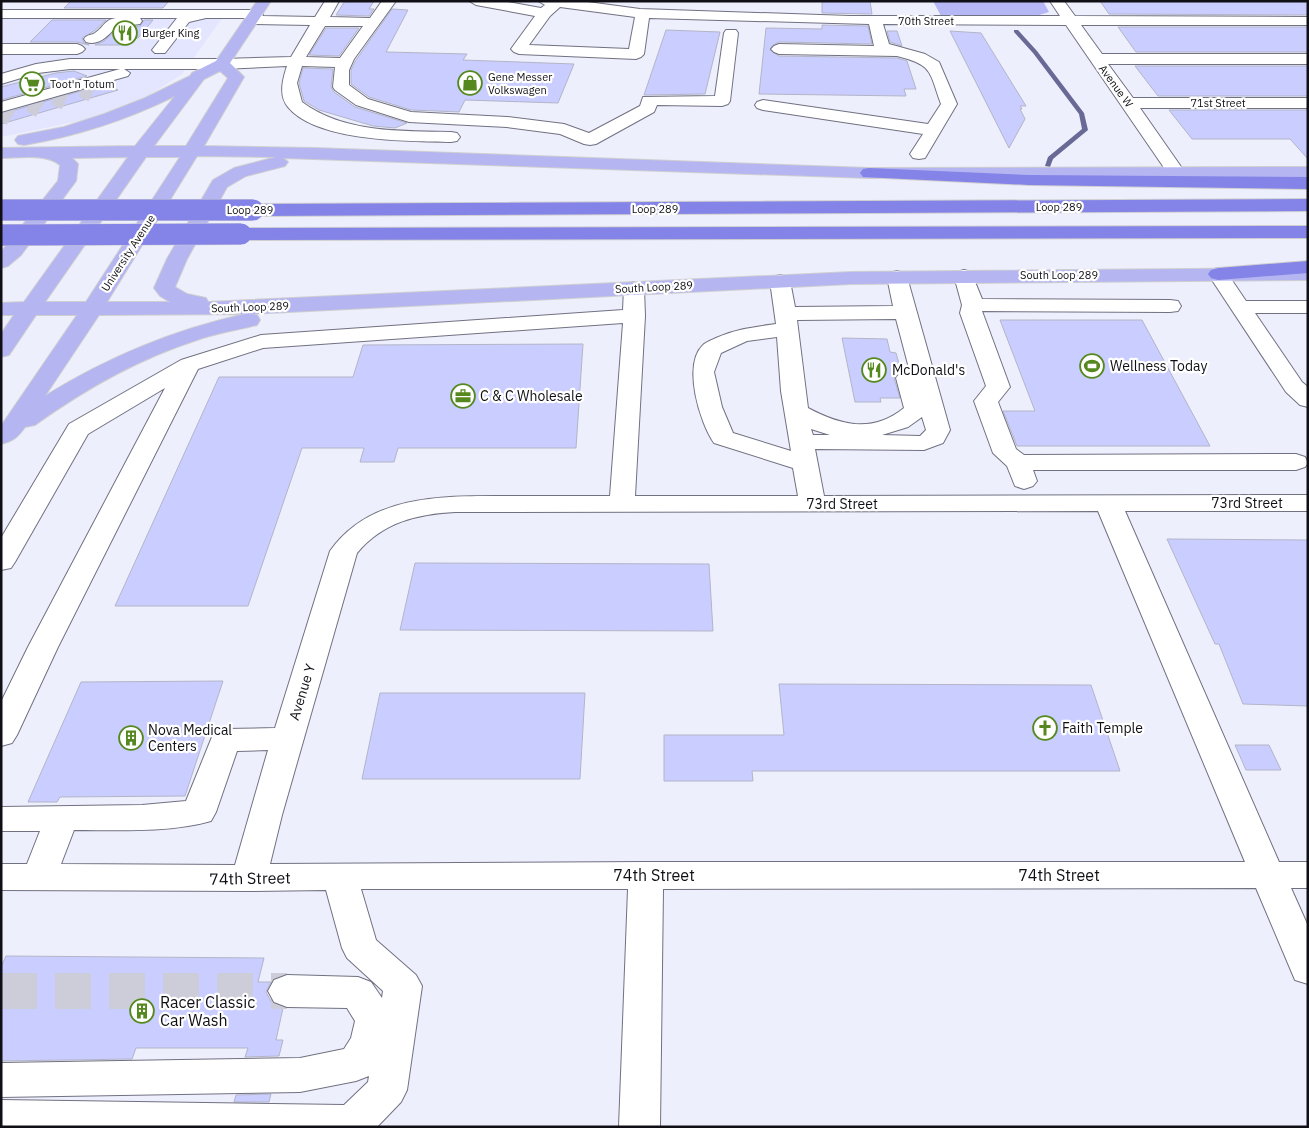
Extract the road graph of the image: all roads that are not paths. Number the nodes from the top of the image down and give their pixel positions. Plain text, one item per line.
1 (264, 1) edge
2 (332, 1) edge
3 (389, 1) edge
4 (476, 1) edge
5 (776, 1) edge
6 (1057, 1) edge
7 (549, 6) edge
8 (644, 13) junction
9 (1, 14) edge
10 (210, 14) junction
11 (254, 17) junction
12 (779, 18) junction
13 (1, 19) edge
14 (109, 19) junction
15 (184, 19) junction
16 (320, 20) junction
17 (875, 20) junction
18 (1070, 21) junction
19 (1308, 21) edge
20 (372, 22) junction
21 (731, 33) dead end
22 (86, 44) junction
23 (1, 49) edge
24 (778, 49) dead end
25 (160, 50) junction
26 (898, 51) junction
27 (226, 57) junction
28 (1096, 59) junction
29 (1308, 59) edge
30 (296, 61) junction
31 (345, 63) junction
32 (1, 64) edge
33 (70, 64) junction
34 (146, 65) junction
35 (198, 76) junction
36 (109, 77) junction
37 (1, 80) edge
38 (122, 90) dead end
39 (1128, 103) junction
40 (1308, 103) edge
41 (763, 105) dead end
42 (218, 110) junction
43 (7, 114) edge
44 (933, 130) junction
45 (464, 137) dead end
46 (503, 138) dead end
47 (590, 140) junction
48 (1, 144) edge
49 (141, 151) junction
50 (193, 151) junction
51 (34, 152) junction
52 (1, 153) edge
53 (314, 153) junction
54 (919, 154) dead end
55 (592, 163) junction
56 (1175, 172) junction
57 (1308, 172) edge
58 (869, 173) junction
59 (1308, 183) edge
60 (1308, 205) edge
61 (1, 210) edge
62 (1308, 232) edge
63 (1, 235) edge
64 (1, 262) edge
65 (1308, 267) edge
66 (1218, 274) junction
67 (1308, 274) edge
68 (964, 276) junction
69 (897, 278) junction
70 (780, 282) junction
71 (634, 288) junction
72 (422, 299) junction
73 (368, 300) junction
74 (973, 305) junction
75 (1170, 306) dead end
76 (1308, 307) edge
77 (243, 308) junction
78 (1240, 308) junction
79 (1, 309) edge
80 (29, 309) junction
81 (92, 309) junction
82 (634, 316) junction
83 (906, 316) junction
84 (786, 321) junction
85 (413, 331) junction
86 (1, 350) edge
87 (189, 365) junction
88 (1308, 400) edge
89 (795, 401) junction
90 (6, 434) edge
91 (803, 453) junction
92 (1296, 462) dead end
93 (1018, 464) junction
94 (1032, 503) junction
95 (1108, 503) junction
96 (1308, 503) edge
97 (622, 504) junction
98 (812, 504) junction
99 (378, 520) joint
100 (1, 562) edge
101 (1, 735) edge
102 (288, 739) junction
103 (62, 818) junction
104 (1, 819) edge
105 (646, 875) junction
106 (1267, 875) junction
107 (1308, 875) edge
108 (340, 876) junction
109 (1, 877) edge
110 (39, 877) junction
111 (250, 878) junction
112 (1308, 969) edge
113 (287, 991) tunnel mouth
114 (1, 1080) edge
115 (1, 1118) edge
116 (639, 1127) edge

1 - 11 main road
2 - 16 street
3 - 20 street
4 - 7 street, 70th Street
5 - 12 street
6 - 18 street, Avenue W
7 - 8 street, 70th Street
7 - 8 street
8 - 12 street, 70th Street
9 - 10 street
10 - 11 street
10 - 15 street
11 - 16 street
11 - 27 main road
12 - 17 street, 70th Street
13 - 14 street
14 - 15 street
14 - 22 street
15 - 22 street
15 - 25 street
16 - 20 street
16 - 30 street
17 - 18 street, 70th Street
17 - 26 street
18 - 19 street, 70th Street
18 - 28 street, Avenue W
20 - 31 street
21 - 47 street
22 - 23 street
22 - 25 street
22 - 33 street
24 - 26 street
25 - 27 street
26 - 44 street
27 - 30 street
27 - 34 street
27 - 35 main road
27 - 42 main road, University Avenue
28 - 29 street
28 - 39 street, Avenue W
30 - 31 street
30 - 45 street
31 - 47 street
32 - 33 street
33 - 34 street
33 - 37 street
34 - 36 street
35 - 48 main road
35 - 49 main road
36 - 38 street
36 - 43 street
39 - 40 street, 71st Street
39 - 56 street, Avenue W
41 - 44 street
42 - 50 main road, University Avenue
42 - 53 main road
44 - 54 street
46 - 47 street
47 - 55 street
49 - 50 main road
49 - 51 main road
49 - 80 main road
50 - 53 main road
50 - 81 main road, University Avenue
51 - 52 main road
51 - 64 main road
53 - 55 main road
53 - 77 main road
55 - 58 main road
56 - 57 main road
56 - 58 main road
58 - 59 highway
60 - 61 highway, Loop 289, bridge
62 - 63 highway, Loop 289, bridge
65 - 66 highway
66 - 67 main road, South Loop 289
66 - 68 main road, South Loop 289
66 - 78 street
68 - 69 main road, South Loop 289
68 - 74 street
69 - 70 main road, South Loop 289
69 - 83 street
70 - 71 main road, South Loop 289
70 - 84 street
71 - 72 main road, South Loop 289
71 - 82 street
72 - 73 main road, South Loop 289
72 - 85 street
73 - 77 main road, South Loop 289
73 - 90 main road
74 - 75 street
74 - 93 street
76 - 78 street
77 - 81 main road, South Loop 289
78 - 88 street
79 - 80 main road, South Loop 289
80 - 81 main road, South Loop 289
80 - 86 main road
81 - 90 main road, University Avenue
82 - 85 street
82 - 97 street
83 - 84 street
83 - 89 street
83 - 91 street
84 - 89 street
84 - 91 street
85 - 87 street
87 - 100 street
87 - 101 street
89 - 91 street
91 - 98 street
92 - 93 street
93 - 94 street
94 - 95 street, 73rd Street
94 - 98 street, 73rd Street
95 - 96 street, 73rd Street
95 - 106 street
97 - 98 street, 73rd Street
97 - 99 street, 73rd Street
99 - 102 street, Avenue Y
102 - 103 street
102 - 111 street, Avenue Y
103 - 104 street
103 - 110 street
105 - 106 street, 74th Street
105 - 108 street, 74th Street
105 - 116 street
106 - 107 street, 74th Street
106 - 112 street
108 - 111 street, 74th Street
108 - 115 street
109 - 110 street, 74th Street
110 - 111 street, 74th Street
113 - 114 street

